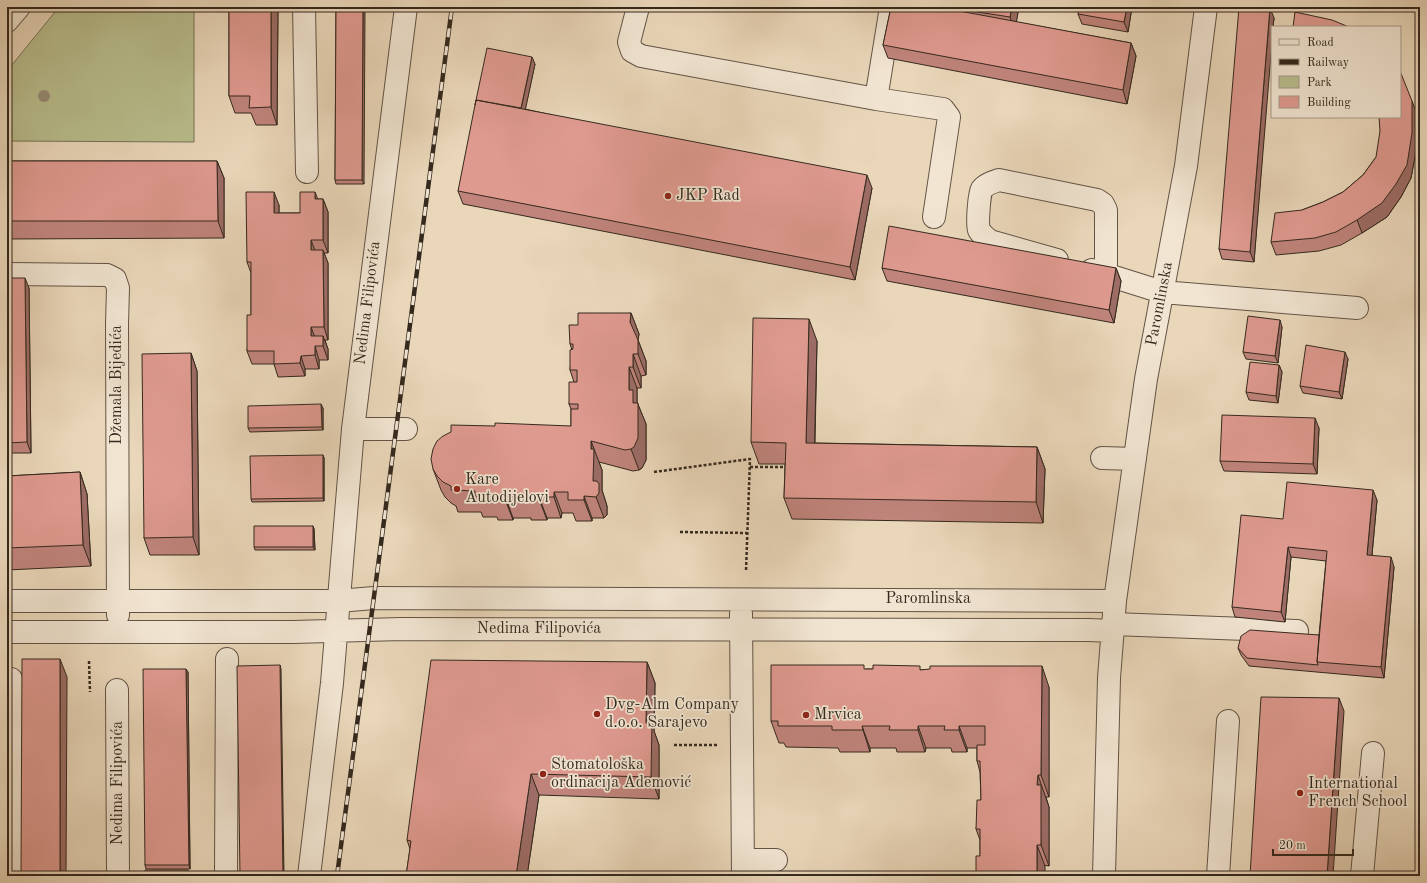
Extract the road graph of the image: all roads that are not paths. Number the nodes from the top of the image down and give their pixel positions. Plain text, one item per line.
1 (19, 7) edge
2 (304, 7) edge
3 (406, 7) edge
4 (638, 7) edge
5 (891, 7) edge
6 (1206, 7) edge
7 (7, 21) edge
8 (876, 99) junction
9 (307, 172) dead end
10 (934, 217) dead end
11 (7, 274) edge
12 (1106, 274) junction
13 (1162, 292) junction
14 (1357, 308) dead end
15 (353, 429) junction
16 (406, 429) dead end
17 (1102, 458) dead end
18 (1135, 459) junction
19 (740, 599) junction
20 (118, 600) junction
21 (7, 601) edge
22 (338, 601) junction
23 (1115, 601) junction
24 (1112, 627) junction
25 (336, 630) junction
26 (741, 630) junction
27 (7, 632) edge
28 (118, 632) junction
29 (1297, 632) edge
30 (227, 659) dead end
31 (11, 679) dead end
32 (117, 690) dead end
33 (1228, 721) dead end
34 (1373, 753) dead end
35 (776, 860) dead end
36 (743, 868) edge
37 (11, 876) edge
38 (118, 876) edge
39 (226, 876) edge
40 (309, 876) edge
41 (1104, 876) edge
42 (1218, 876) edge
43 (1362, 876) edge

1 - 7 street
2 - 9 street
3 - 15 street, Nedima Filipovića
4 - 8 street
5 - 8 street
6 - 13 street, Paromlinska
8 - 10 street
11 - 20 street, Džemala Bijedića
12 - 12 street
12 - 13 street
13 - 14 street
13 - 18 street, Paromlinska
15 - 16 street
15 - 22 street, Nedima Filipovića
17 - 18 street
18 - 23 street, Paromlinska
19 - 22 street, Nedima Filipovića
19 - 23 street, Paromlinska
19 - 26 street
20 - 21 street
20 - 22 street
20 - 28 street, Džemala Bijedića
22 - 25 street, Nedima Filipovića
23 - 24 street, Paromlinska
24 - 26 street, Paromlinska
24 - 29 street
24 - 41 street, Paromlinska
25 - 26 street, Nedima Filipovića
25 - 28 street
25 - 40 street, Nedima Filipovića
26 - 36 street
27 - 28 street
30 - 39 street
31 - 37 street
32 - 38 street, Nedima Filipovića
33 - 42 street
34 - 43 street
35 - 36 street

